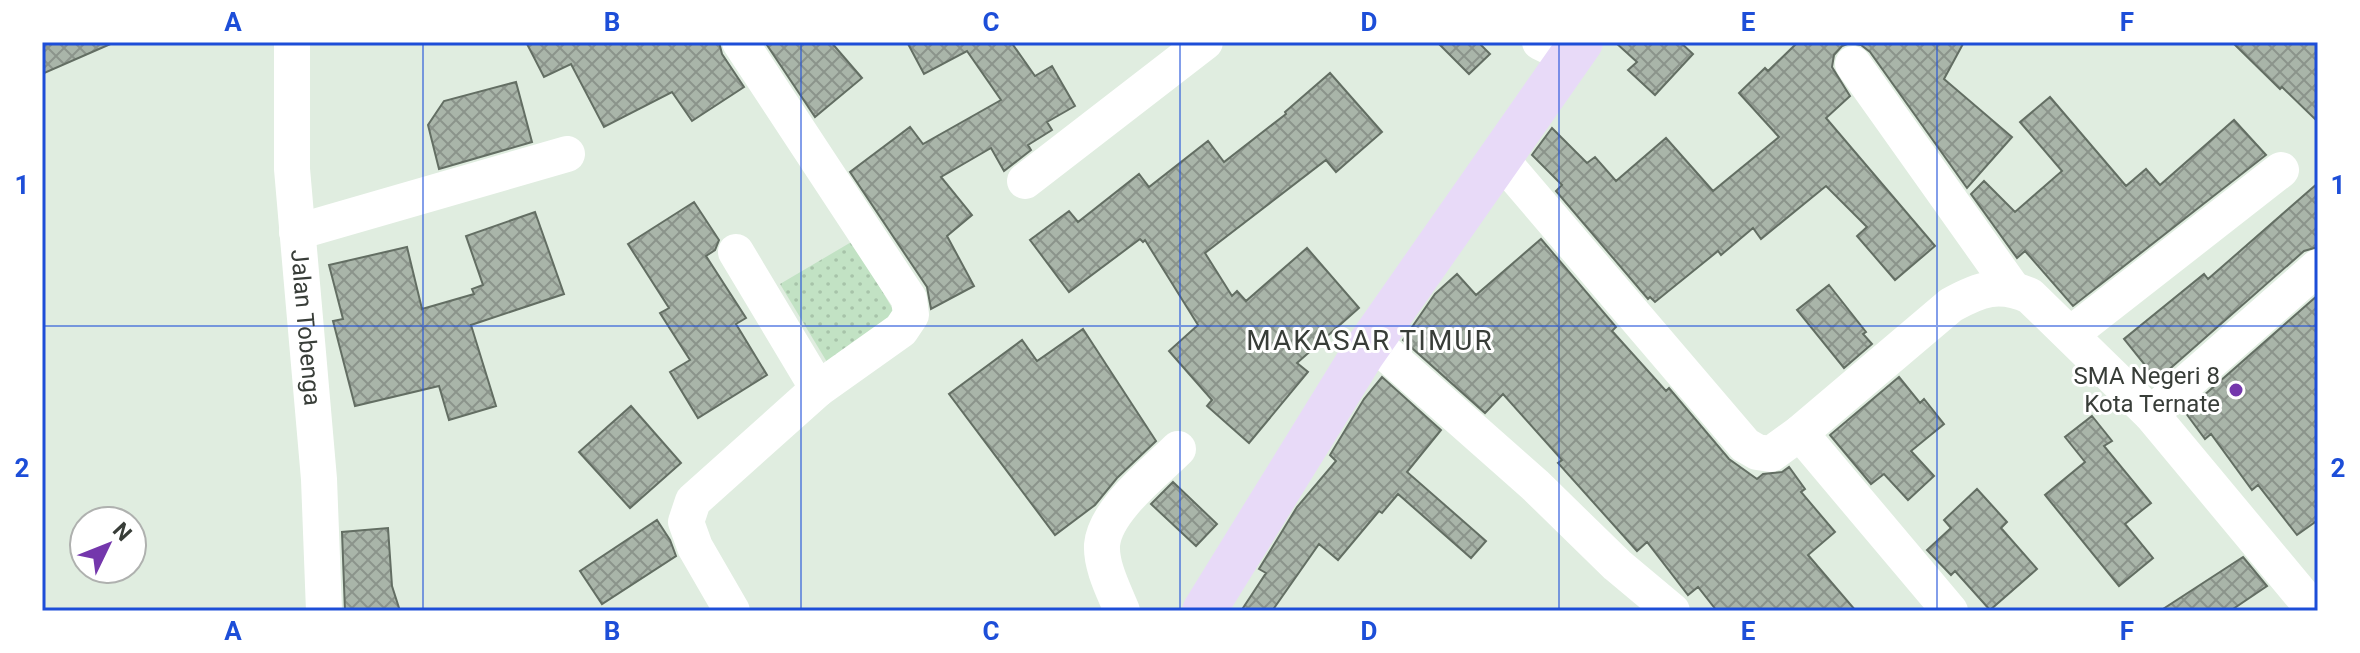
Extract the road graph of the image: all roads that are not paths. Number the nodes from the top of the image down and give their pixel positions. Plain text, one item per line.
1 (292, 42) edge
2 (740, 42) edge
3 (1205, 42) edge
4 (1564, 47) edge
5 (1853, 64) dead end
6 (567, 154) dead end
7 (1499, 157) junction
8 (2281, 170) dead end
9 (1025, 181) dead end
10 (297, 232) junction
11 (736, 252) dead end
12 (2318, 267) edge
13 (2012, 288) junction
14 (2071, 334) junction
15 (1371, 340) junction
16 (818, 389) junction
17 (2151, 414) junction
18 (1800, 433) junction
19 (1178, 449) dead end
20 (2312, 598) edge
21 (324, 611) edge
22 (732, 611) edge
23 (1122, 611) edge
24 (1204, 611) edge
25 (1672, 611) edge
26 (1950, 611) edge

1 - 10 street, Jalan Tobenga
2 - 16 street
3 - 9 street
4 - 7 street
5 - 13 street
6 - 10 street
7 - 15 street
7 - 18 street
8 - 14 street
10 - 21 street, Jalan Tobenga
11 - 16 street
12 - 17 street
13 - 14 street
13 - 18 street
14 - 17 street
15 - 24 street
15 - 25 street
16 - 22 street
17 - 20 street
18 - 26 street
19 - 23 street

